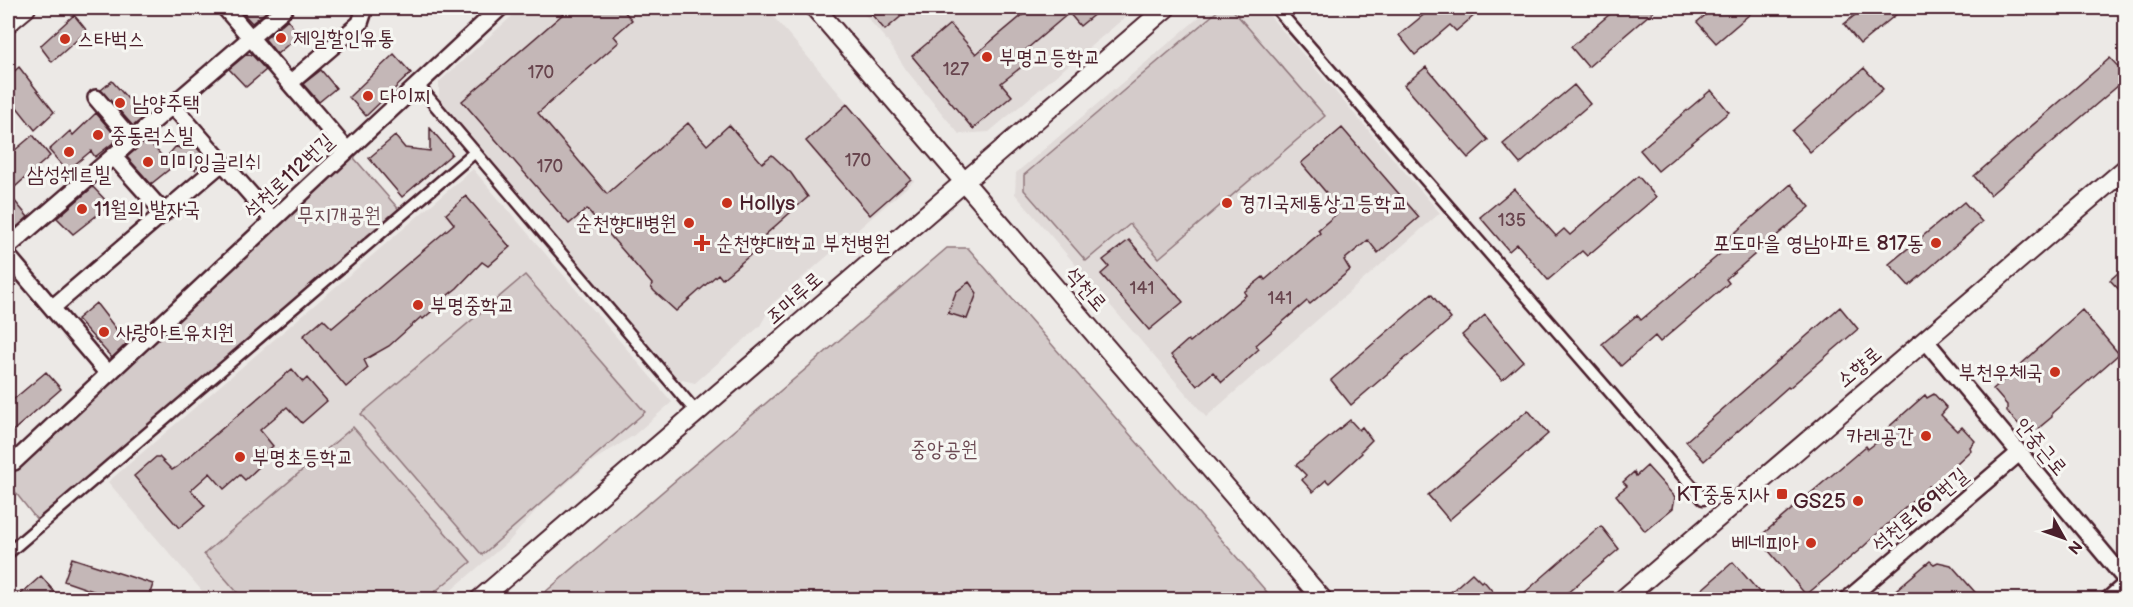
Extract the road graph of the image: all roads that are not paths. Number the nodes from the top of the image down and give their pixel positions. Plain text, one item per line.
1 (26, 8) edge
2 (225, 8) edge
3 (285, 8) edge
4 (365, 8) edge
5 (500, 8) edge
6 (815, 8) edge
7 (1166, 8) edge
8 (1276, 8) edge
9 (8, 23) edge
10 (250, 37) junction
11 (290, 83) junction
12 (417, 84) junction
13 (96, 98) dead end
14 (172, 105) junction
15 (132, 140) junction
16 (347, 150) junction
17 (475, 152) junction
18 (113, 156) junction
19 (223, 162) junction
20 (2126, 168) edge
21 (963, 181) junction
22 (164, 213) junction
23 (273, 220) junction
24 (8, 247) edge
25 (8, 255) edge
26 (52, 308) junction
27 (1925, 340) junction
28 (108, 374) junction
29 (697, 412) junction
30 (2019, 453) junction
31 (8, 463) edge
32 (1702, 499) dead end
33 (8, 553) edge
34 (2126, 582) edge
35 (479, 600) edge
36 (1323, 600) edge
37 (1622, 600) edge
38 (1847, 600) edge
39 (2108, 600) edge

1 - 9 street
2 - 10 street
3 - 10 street
4 - 11 street
5 - 12 street, 석천로112번길
6 - 21 street, 석천로
7 - 21 street, 조마루로
8 - 32 street
10 - 11 street
10 - 14 street
11 - 16 street
12 - 16 street, 석천로112번길
12 - 17 street
13 - 15 street
14 - 15 street
14 - 19 street
15 - 18 street
16 - 23 street, 석천로112번길
17 - 29 street
17 - 33 street
18 - 22 street
18 - 24 street
19 - 22 street
19 - 23 street
20 - 27 street, 소향로
21 - 29 street, 조마루로
21 - 36 street, 석천로
22 - 26 street
23 - 28 street, 석천로112번길
25 - 26 street
26 - 28 street
27 - 30 street, 안중근로
27 - 37 street, 소향로
28 - 31 street, 석천로112번길
29 - 35 street, 조마루로
30 - 34 street, 안중근로
30 - 38 street, 석천로169번길
34 - 39 street

